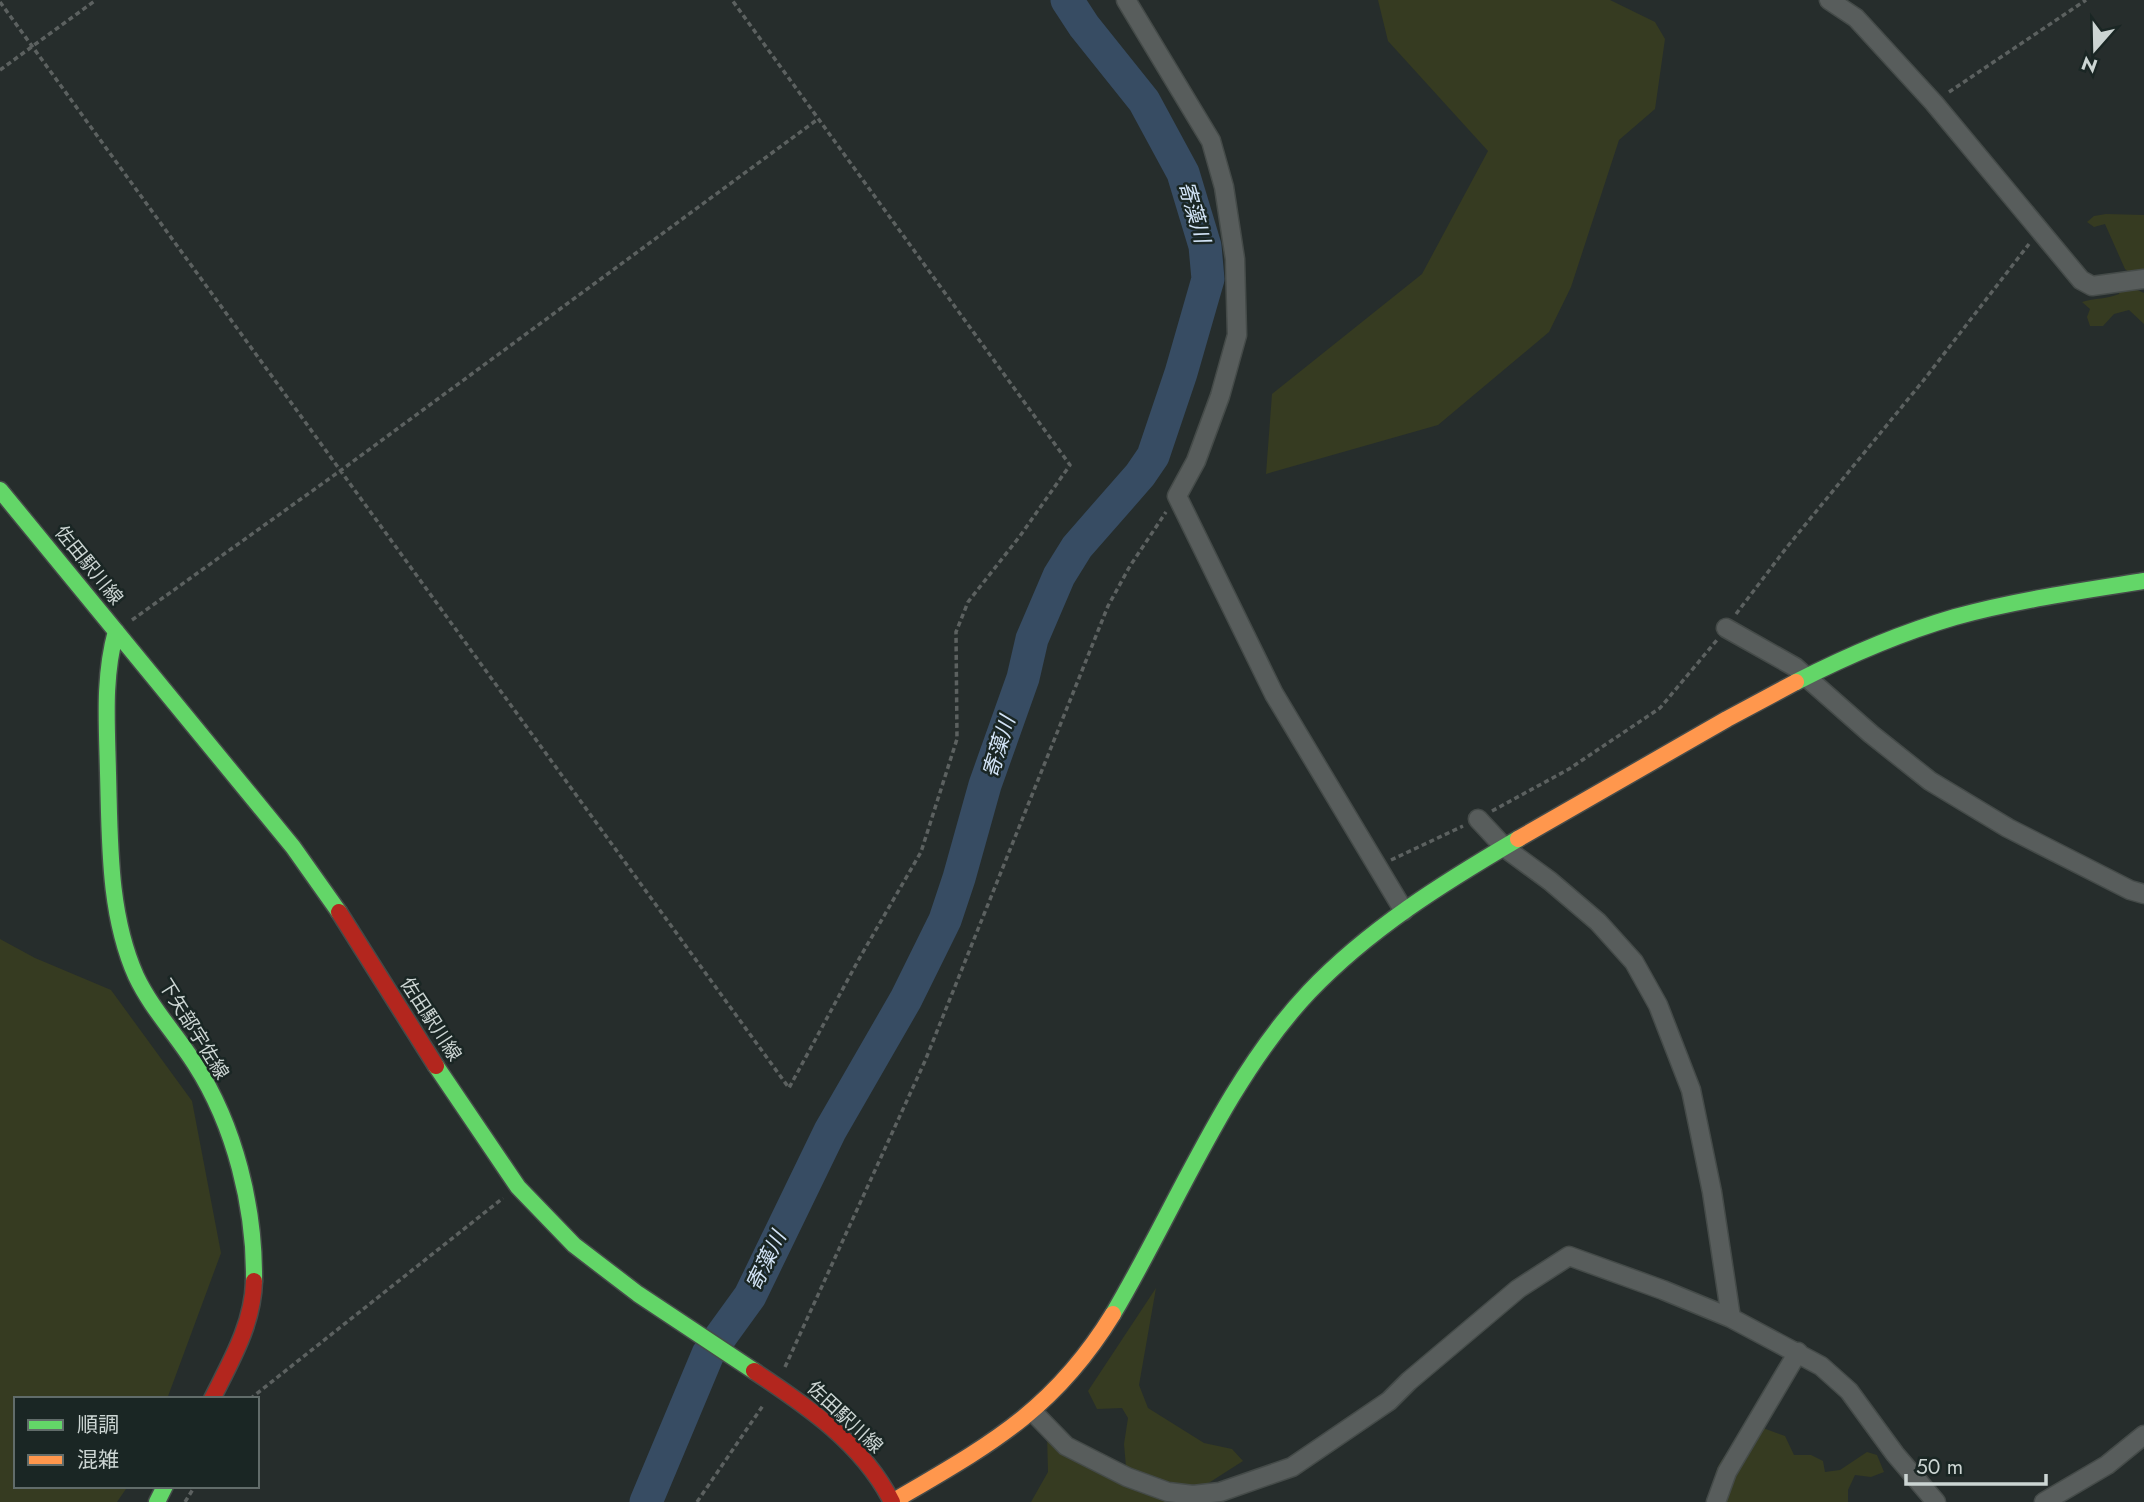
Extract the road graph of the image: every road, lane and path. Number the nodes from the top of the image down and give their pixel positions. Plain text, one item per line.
1 (96, 0) edge
2 (732, 0) edge
3 (1126, 0) edge
4 (1829, 0) edge
5 (2087, 0) edge
6 (0, 2) edge
7 (32, 46) junction
8 (0, 69) edge
9 (1934, 103) junction
10 (818, 118) junction
11 (2039, 232) junction
12 (2144, 279) edge
13 (340, 471) junction
14 (0, 490) edge
15 (1177, 496) junction
16 (2144, 581) edge
17 (1726, 628) junction
18 (116, 631) junction
19 (1807, 675) junction
20 (1478, 819) junction
21 (1505, 848) junction
22 (1377, 867) junction
23 (2144, 894) edge
24 (1404, 911) junction
25 (518, 1186) junction
26 (1731, 1318) junction
27 (1798, 1352) junction
28 (772, 1383) junction
29 (213, 1397) edge
30 (251, 1397) edge
31 (1034, 1412) junction
32 (2144, 1435) edge
33 (696, 1502) edge
34 (891, 1502) edge
35 (1716, 1502) edge
36 (1936, 1502) edge
37 (2044, 1502) edge

1 - 7 path
2 - 10 path
3 - 15 street
4 - 9 street
5 - 9 path
6 - 7 path
7 - 8 path
7 - 13 path
9 - 11 street
10 - 13 path
10 - 13 path
11 - 12 street
11 - 17 path
13 - 18 path
14 - 18 main road, 佐田駅川線
15 - 22 street
15 - 28 path
16 - 19 main road
17 - 19 street
17 - 20 path
18 - 25 main road, 佐田駅川線
18 - 29 main road, 下矢部宇佐線
19 - 21 main road
19 - 23 street
20 - 21 street
20 - 22 path
21 - 24 main road
21 - 26 street
22 - 24 street
24 - 31 main road
25 - 28 main road, 佐田駅川線
25 - 30 path
26 - 27 street
26 - 31 street
27 - 35 street
27 - 36 street
28 - 33 path
28 - 34 main road, 佐田駅川線
31 - 34 main road
32 - 37 street

